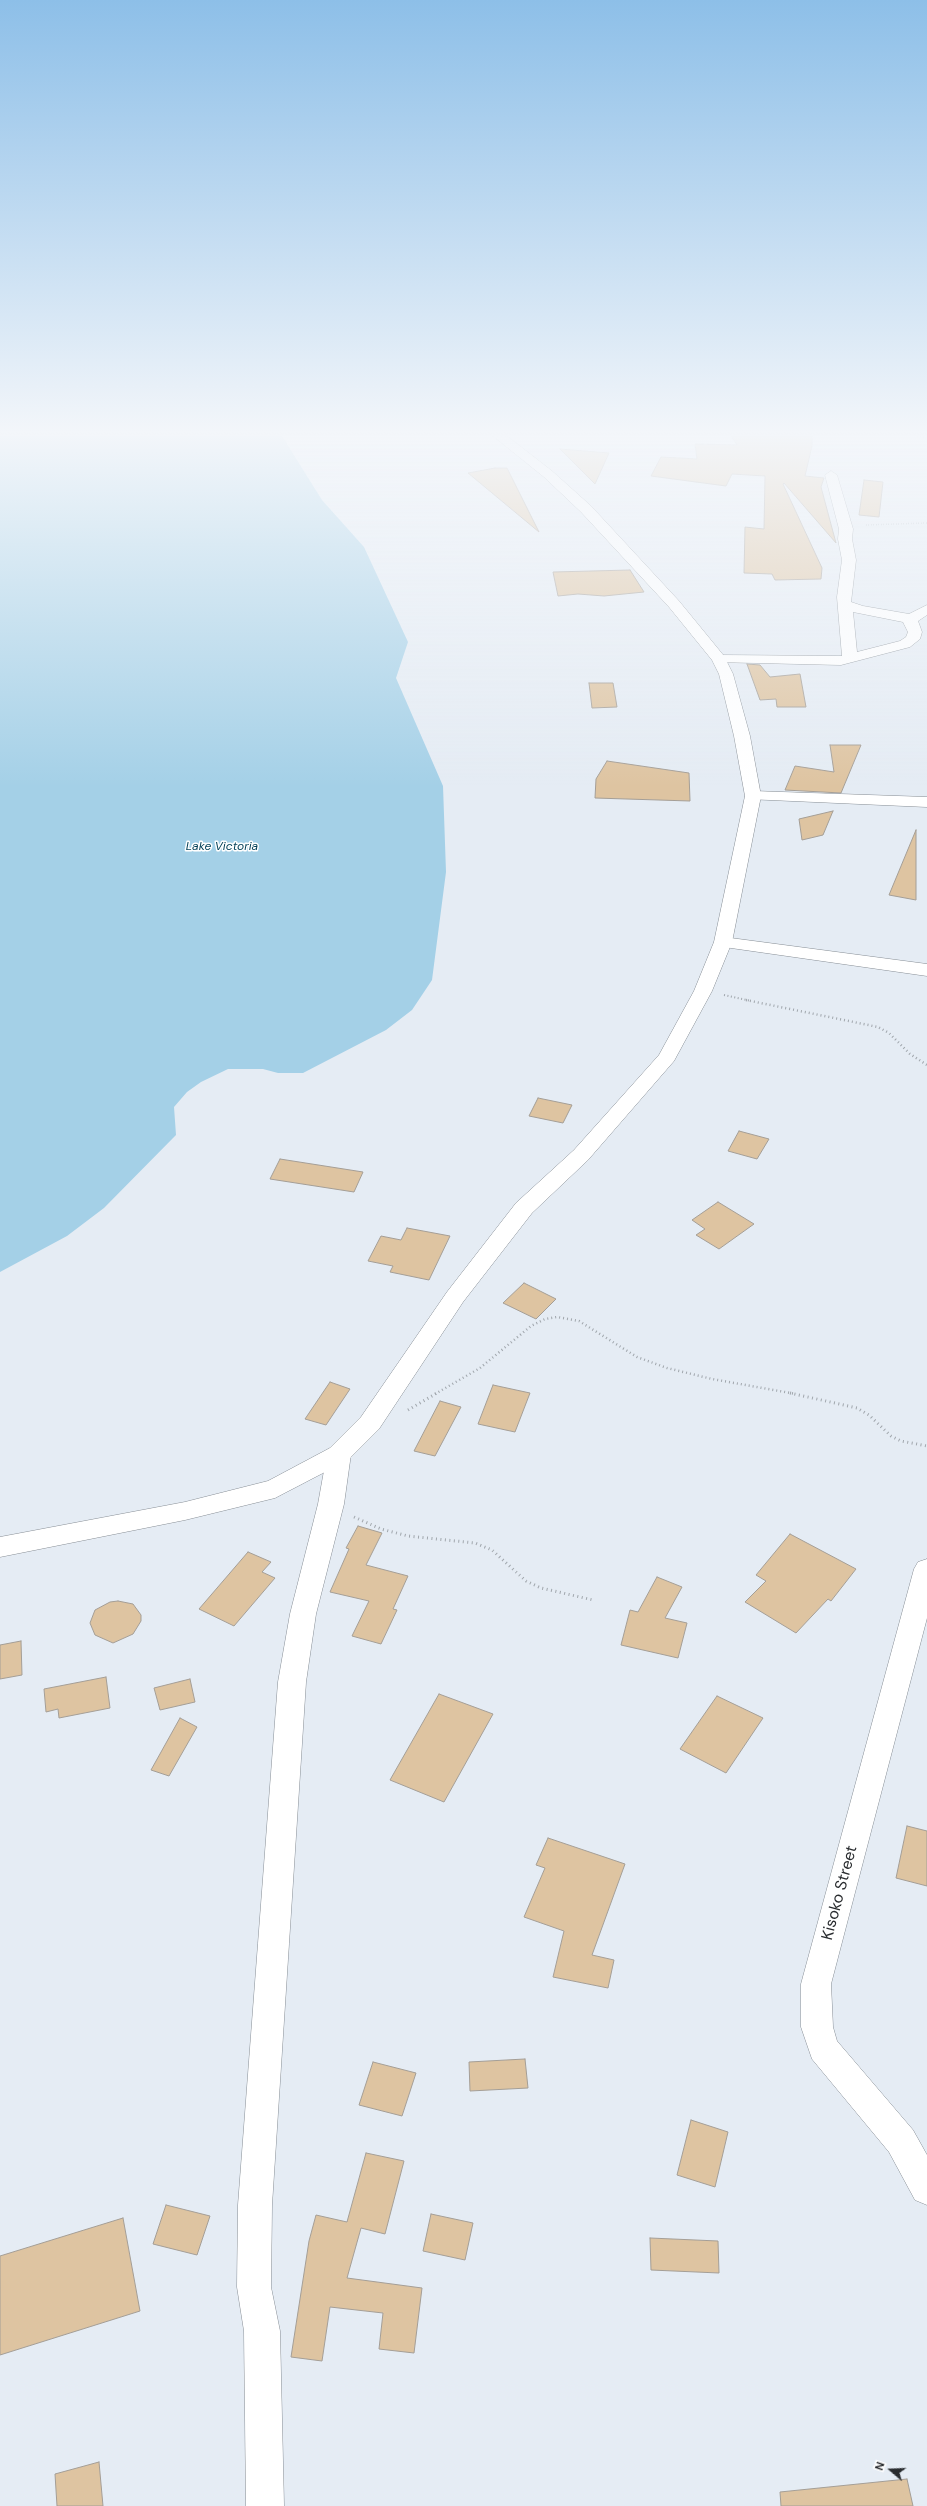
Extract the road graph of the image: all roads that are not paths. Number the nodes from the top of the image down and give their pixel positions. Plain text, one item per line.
1 (627, 553) edge
2 (847, 553) edge
3 (844, 604) junction
4 (927, 609) edge
5 (911, 619) junction
6 (850, 658) junction
7 (719, 659) junction
8 (754, 796) junction
9 (927, 802) edge
10 (723, 942) junction
11 (927, 970) edge
12 (339, 1454) junction
13 (0, 1547) edge
14 (927, 1569) edge
15 (927, 2188) edge
16 (265, 2506) edge

1 - 7 street
2 - 3 street
3 - 5 street
3 - 6 street
4 - 5 street
5 - 6 street
6 - 7 street
7 - 8 street
8 - 9 street
8 - 10 street
10 - 11 street
10 - 12 street
12 - 13 street
12 - 16 street
14 - 15 street, Kisoko Street

